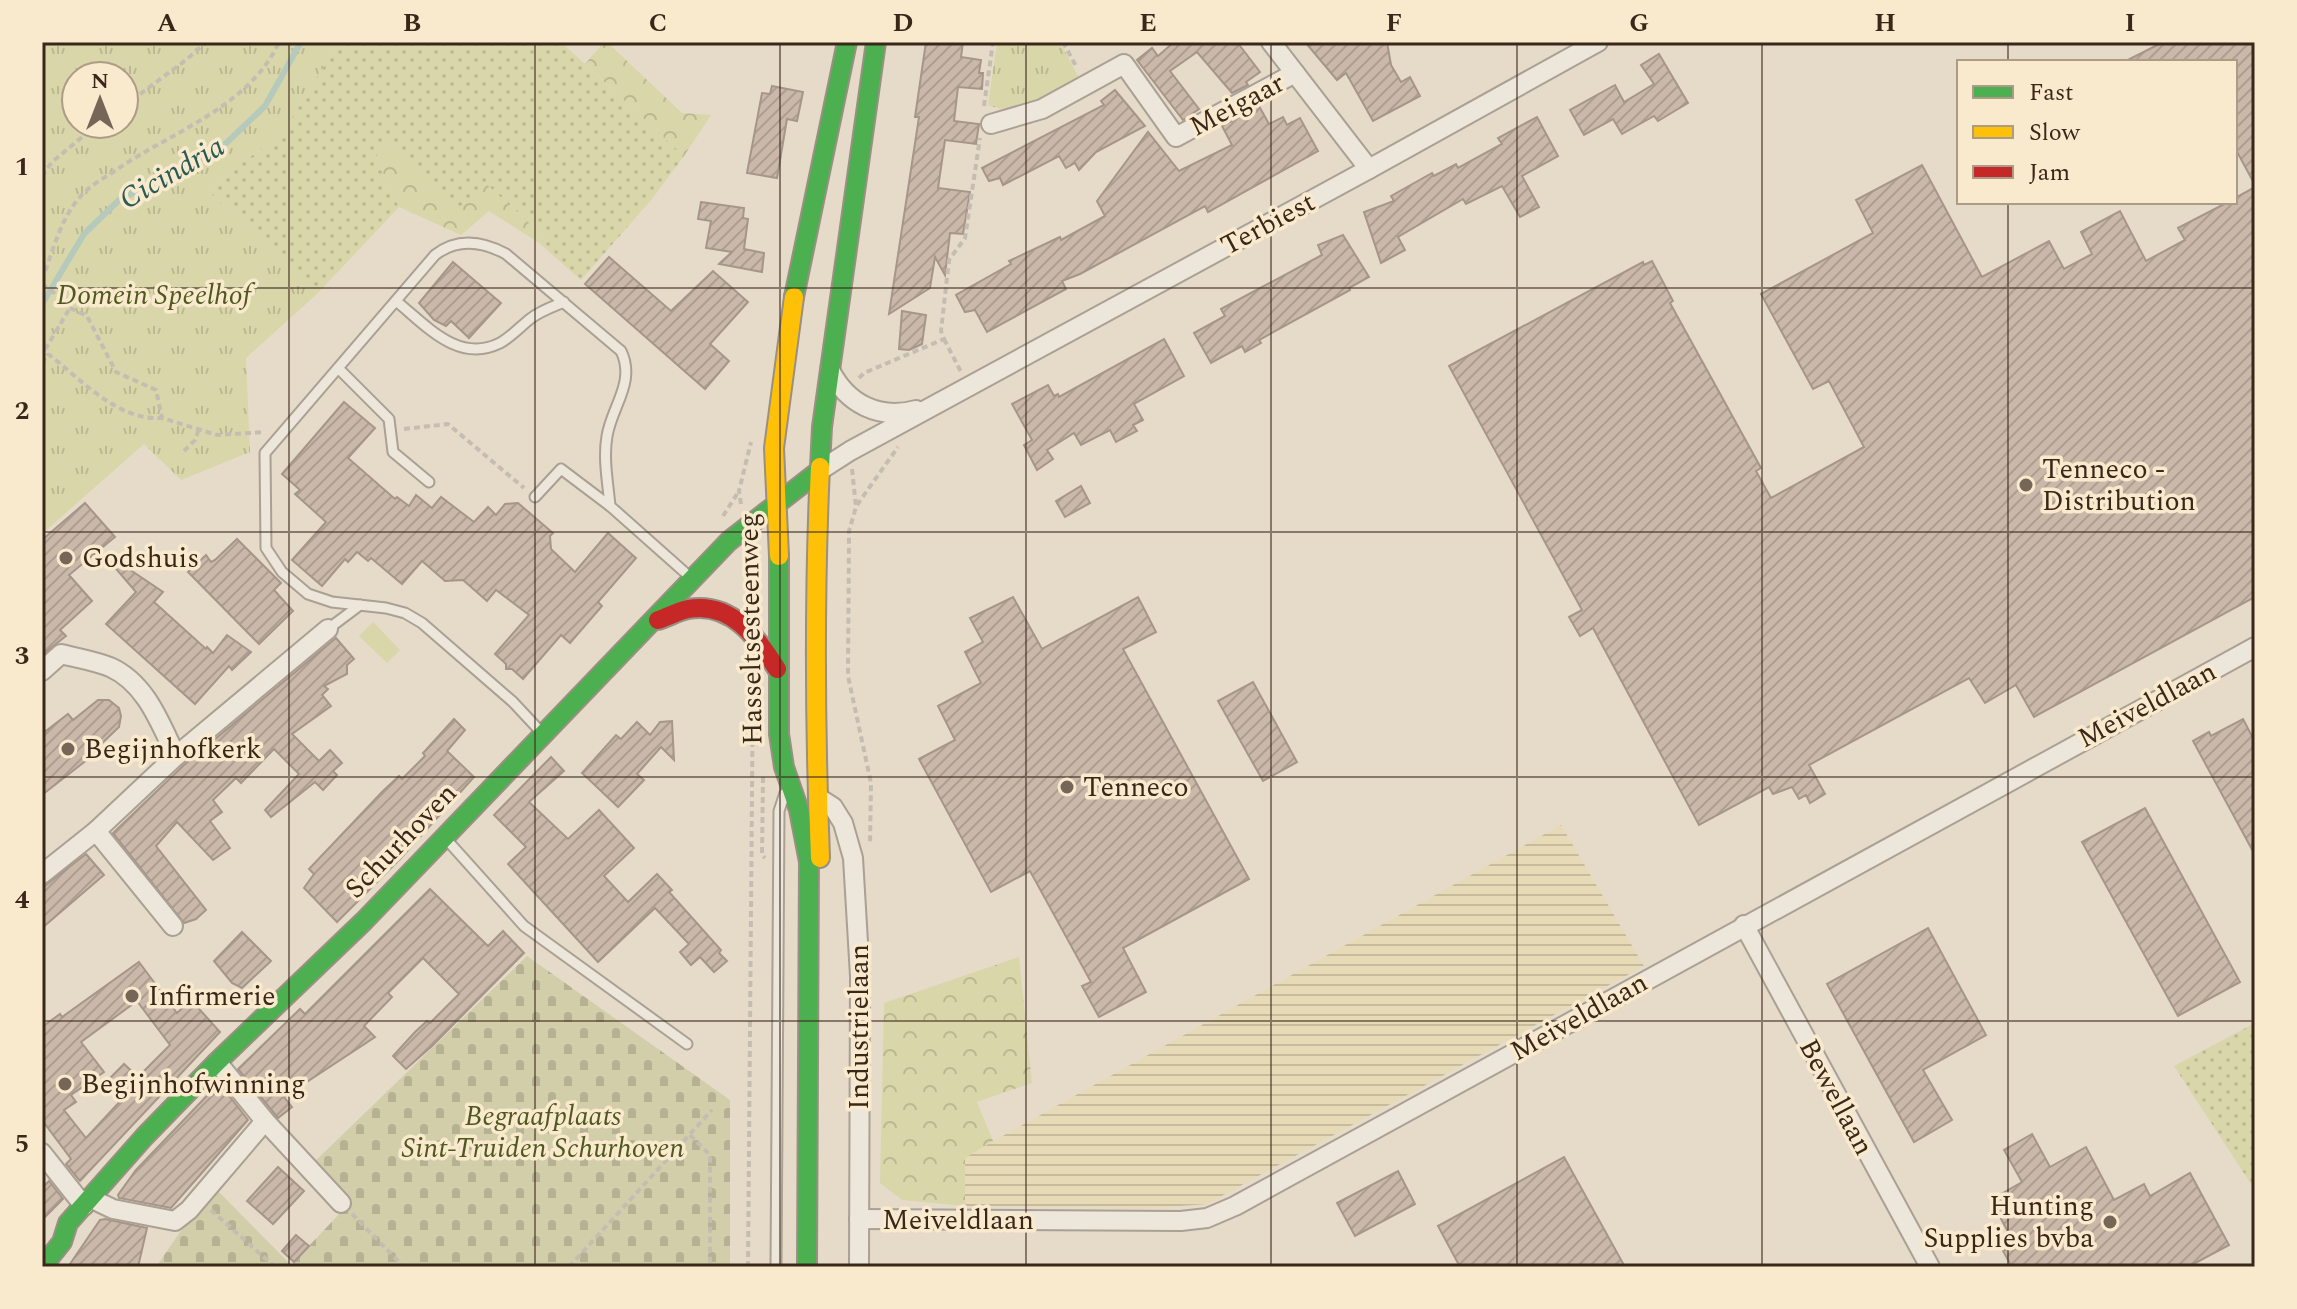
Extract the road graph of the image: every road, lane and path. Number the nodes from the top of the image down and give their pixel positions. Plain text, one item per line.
1 (206, 42) edge
2 (279, 42) edge
3 (847, 42) edge
4 (876, 42) edge
5 (993, 42) edge
6 (1063, 42) edge
7 (1271, 42) edge
8 (1598, 42) edge
9 (1295, 73) junction
10 (1086, 85) junction
11 (140, 94) edge
12 (985, 119) junction
13 (79, 140) edge
14 (1369, 169) junction
15 (42, 176) edge
16 (44, 284) edge
17 (396, 301) junction
18 (564, 302) junction
19 (69, 305) junction
20 (944, 339) junction
21 (48, 354) junction
22 (42, 363) edge
23 (339, 369) junction
24 (850, 369) dead end
25 (830, 370) junction
26 (859, 378) junction
27 (865, 383) dead end
28 (968, 387) junction
29 (938, 403) junction
30 (162, 418) junction
31 (199, 429) junction
32 (390, 430) junction
33 (265, 432) dead end
34 (899, 446) dead end
35 (184, 451) dead end
36 (819, 471) junction
37 (429, 482) dead end
38 (535, 497) joint
39 (777, 502) junction
40 (610, 506) junction
41 (856, 507) dead end
42 (693, 579) junction
43 (360, 605) junction
44 (651, 623) junction
45 (328, 629) joint
46 (2255, 647) edge
47 (752, 664) dead end
48 (42, 671) edge
49 (779, 672) junction
50 (542, 733) junction
51 (176, 756) junction
52 (763, 764) dead end
53 (789, 782) junction
54 (819, 798) junction
55 (96, 831) junction
56 (444, 837) junction
57 (765, 858) dead end
58 (42, 874) edge
59 (1744, 925) junction
60 (173, 926) dead end
61 (687, 1044) dead end
62 (217, 1062) junction
63 (712, 1110) dead end
64 (265, 1121) junction
65 (690, 1135) junction
66 (42, 1153) edge
67 (87, 1202) junction
68 (341, 1203) joint
69 (210, 1209) dead end
70 (859, 1219) junction
71 (68, 1223) junction
72 (42, 1245) edge
73 (708, 1265) edge
74 (42, 1267) edge
75 (275, 1267) edge
76 (404, 1267) edge
77 (569, 1267) edge
78 (748, 1267) edge
79 (776, 1267) edge
80 (807, 1267) edge
81 (818, 1267) edge
82 (859, 1267) edge
83 (1930, 1267) edge

1 - 11 path
2 - 16 path
3 - 39 main road, Hasseltsesteenweg
4 - 25 main road
5 - 12 path
6 - 10 path
7 - 9 street, Meigaar
8 - 14 street, Terbiest
9 - 10 street, Meigaar
9 - 14 street, Meigaar
10 - 12 street, Meigaar
12 - 20 path
13 - 15 path
14 - 28 street, Terbiest
16 - 19 path
17 - 18 lane
17 - 18 lane
17 - 23 lane
18 - 40 lane
19 - 21 path
19 - 30 path
20 - 26 path
20 - 28 path
21 - 22 path
21 - 30 path
23 - 32 lane
23 - 43 lane
24 - 26 path
25 - 29 street, Terbiest
25 - 36 main road
26 - 27 path
28 - 29 street, Terbiest
29 - 36 street, Terbiest
30 - 31 path
31 - 33 path
31 - 35 path
32 - 37 lane
32 - 38 path
34 - 41 path
36 - 39 main road, Schurhoven
36 - 54 main road
38 - 40 lane
39 - 42 main road, Schurhoven
39 - 49 main road, Hasseltsesteenweg
40 - 42 lane
42 - 44 main road, Schurhoven
43 - 45 lane
43 - 50 lane
44 - 49 main road
44 - 50 main road, Schurhoven
45 - 51 street
46 - 59 street, Meiveldlaan
47 - 78 path
48 - 51 street
49 - 53 main road, Hasseltsesteenweg
50 - 56 main road, Schurhoven
51 - 55 street
52 - 57 path
53 - 79 lane
53 - 80 main road, Hasseltsesteenweg
54 - 70 street, Industrielaan
54 - 81 main road
55 - 58 street
55 - 60 street
56 - 61 lane
56 - 62 main road, Schurhoven
59 - 70 street, Meiveldlaan
59 - 83 street, Bewellaan
62 - 64 street
62 - 67 main road, Schurhoven
63 - 65 path
64 - 67 street
64 - 68 street
65 - 73 path
65 - 77 path
66 - 67 street
67 - 71 main road, Schurhoven
68 - 76 path
69 - 75 path
70 - 82 street, Industrielaan
71 - 72 main road
71 - 74 main road, Schurhoven

